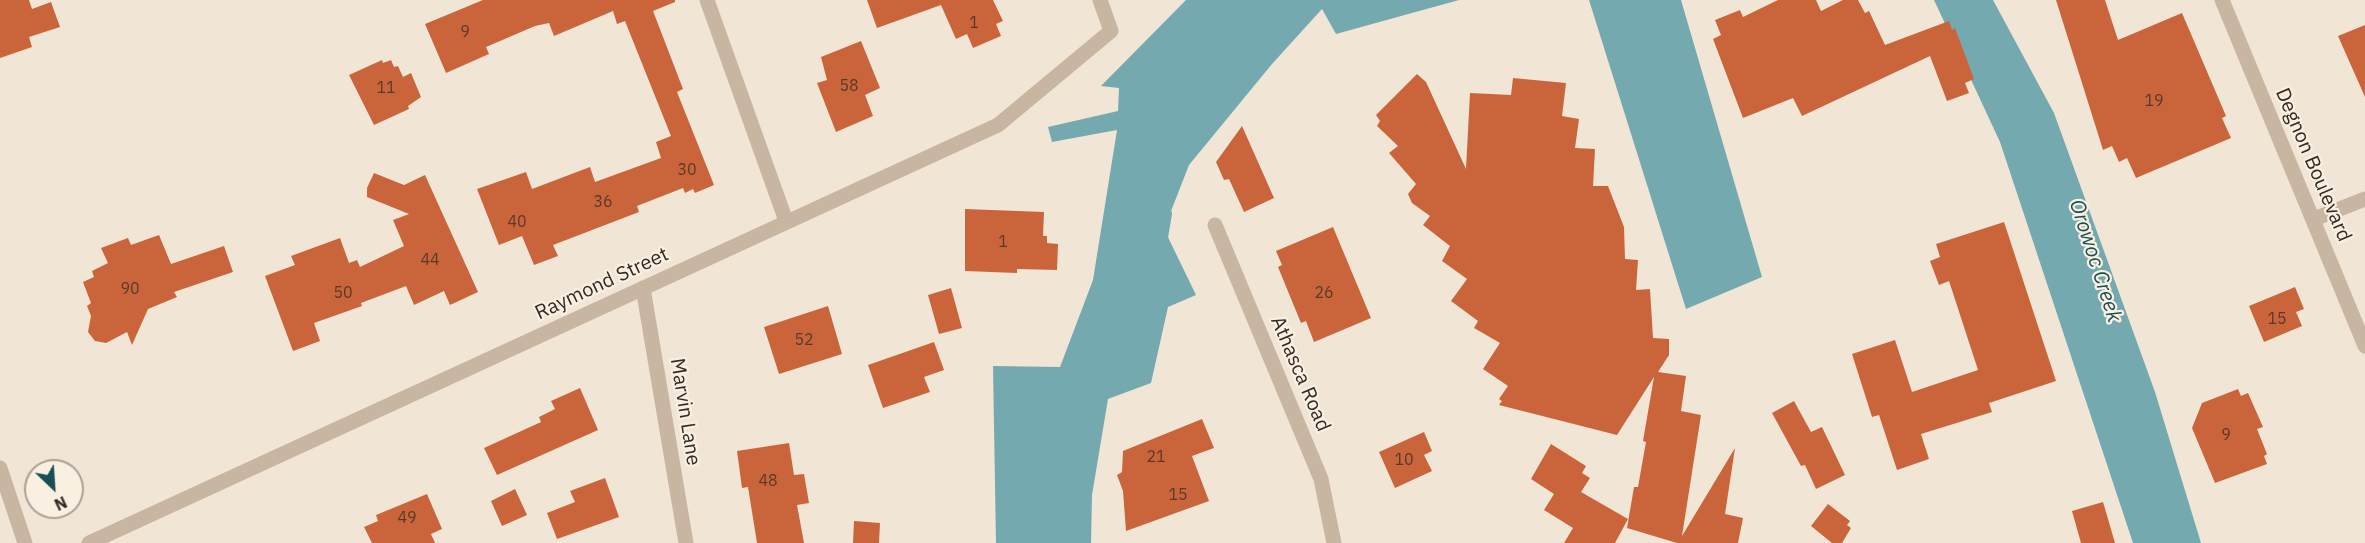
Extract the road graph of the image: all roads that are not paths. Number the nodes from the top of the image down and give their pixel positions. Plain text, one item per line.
1 (706, 0) edge
2 (1100, 0) edge
3 (2222, 0) edge
4 (2365, 199) edge
5 (2314, 219) junction
6 (786, 221) junction
7 (1215, 225) dead end
8 (643, 288) junction
9 (2365, 346) edge
10 (0, 468) edge
11 (25, 543) edge
12 (89, 543) edge
13 (686, 543) edge
14 (1334, 543) edge

1 - 6 street
2 - 6 street, Raymond Street
3 - 5 street, Degnon Boulevard
4 - 5 street
5 - 9 street, Degnon Boulevard
6 - 8 street, Raymond Street
7 - 14 street, Athasca Road
8 - 12 street, Raymond Street
8 - 13 street, Marvin Lane
10 - 11 street

